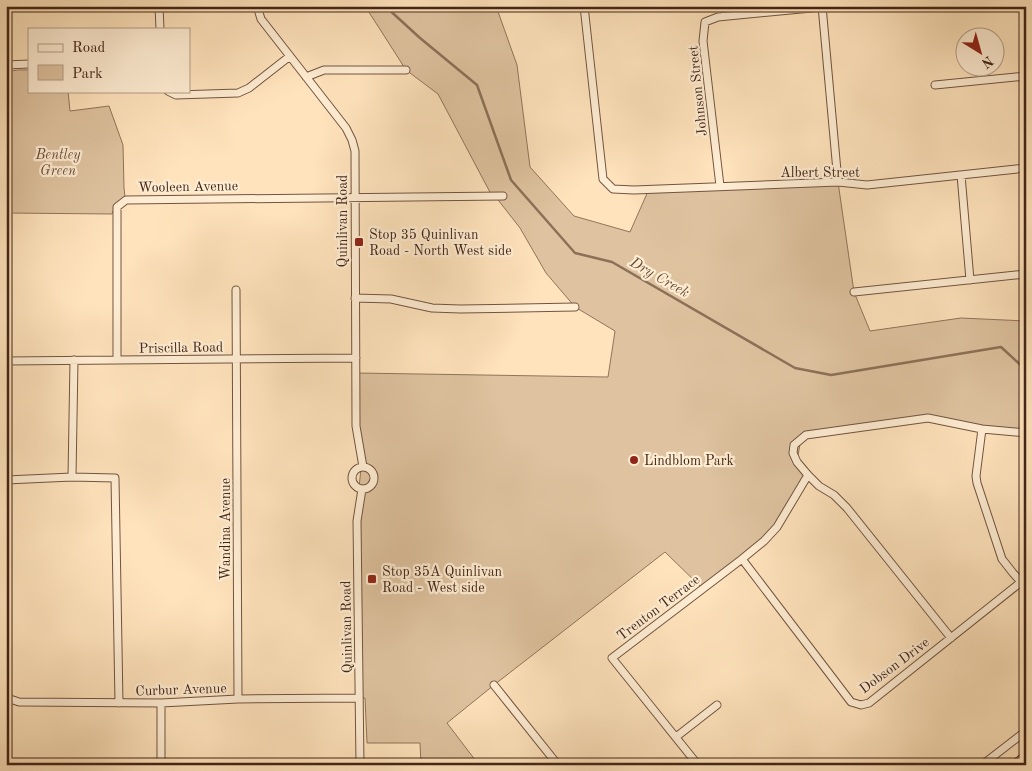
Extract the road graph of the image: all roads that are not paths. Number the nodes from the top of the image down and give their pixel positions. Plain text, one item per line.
1 (159, 6) edge
2 (258, 6) edge
3 (584, 6) edge
4 (822, 6) edge
5 (160, 28) edge
6 (290, 56) junction
7 (28, 64) edge
8 (6, 65) edge
9 (406, 70) dead end
10 (1026, 76) edge
11 (306, 77) junction
12 (935, 85) dead end
13 (170, 92) edge
14 (1026, 168) edge
15 (961, 175) junction
16 (838, 182) junction
17 (720, 186) junction
18 (355, 196) junction
19 (502, 196) dead end
20 (1026, 274) edge
21 (970, 280) junction
22 (236, 290) dead end
23 (854, 292) dead end
24 (355, 298) junction
25 (575, 307) dead end
26 (356, 358) junction
27 (236, 359) junction
28 (74, 360) junction
29 (117, 360) junction
30 (6, 361) edge
31 (982, 428) junction
32 (1026, 434) edge
33 (363, 467) junction
34 (808, 475) junction
35 (72, 477) junction
36 (6, 480) edge
37 (362, 489) junction
38 (742, 559) junction
39 (1023, 583) edge
40 (951, 638) junction
41 (494, 684) dead end
42 (6, 695) edge
43 (359, 698) junction
44 (238, 699) junction
45 (119, 703) junction
46 (161, 703) junction
47 (717, 705) dead end
48 (1026, 731) edge
49 (676, 737) junction
50 (1026, 757) edge
51 (162, 765) edge
52 (360, 765) edge
53 (558, 765) edge
54 (698, 765) edge
55 (982, 765) edge
56 (1016, 765) edge

1 - 5 street
2 - 6 street, Quinlivan Road
3 - 17 street, Albert Street
4 - 16 street
4 - 17 street, Johnson Street
6 - 11 street, Quinlivan Road
6 - 13 street
7 - 8 street
9 - 11 street
10 - 12 street
11 - 18 street, Quinlivan Road
14 - 15 street, Albert Street
15 - 16 street, Albert Street
15 - 21 street
16 - 17 street, Albert Street
18 - 19 street
18 - 24 street, Quinlivan Road
18 - 29 street, Wooleen Avenue
20 - 21 street
21 - 23 street
22 - 27 street, Wandina Avenue
24 - 25 street
24 - 26 street, Quinlivan Road
26 - 27 street, Priscilla Road
26 - 33 street, Quinlivan Road
27 - 29 street, Priscilla Road
27 - 44 street, Wandina Avenue
28 - 29 street, Priscilla Road
28 - 30 street, Priscilla Road
28 - 35 street
31 - 32 street
31 - 34 street
31 - 39 street
33 - 37 street
33 - 37 street
34 - 38 street, Trenton Terrace
34 - 40 street
35 - 36 street
35 - 45 street
37 - 43 street, Quinlivan Road
38 - 40 street, Dobson Drive
38 - 49 street, Trenton Terrace
39 - 40 street, Dobson Drive
41 - 53 street
42 - 45 street, Curbur Avenue
43 - 44 street, Curbur Avenue
43 - 52 street, Quinlivan Road
44 - 46 street, Curbur Avenue
45 - 46 street, Curbur Avenue
46 - 51 street
47 - 49 street
48 - 55 street
49 - 54 street, Trenton Terrace
50 - 56 main road

